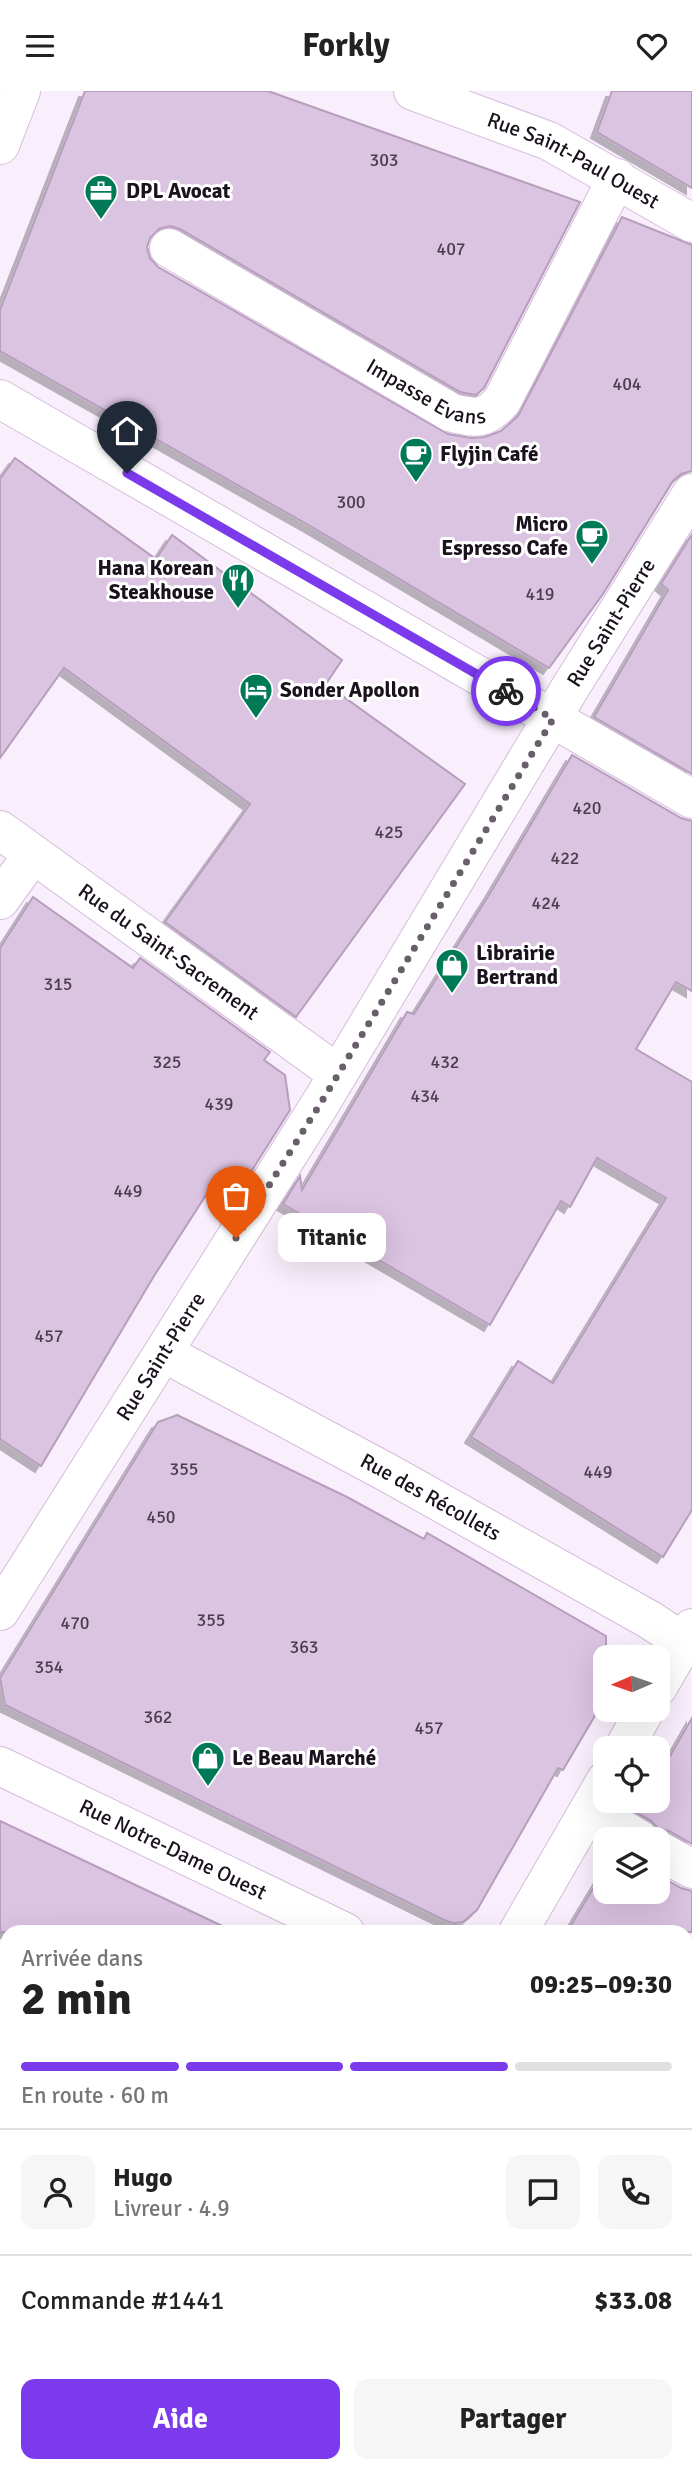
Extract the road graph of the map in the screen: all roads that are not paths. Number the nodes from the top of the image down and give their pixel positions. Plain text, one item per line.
1 (21, 91) edge
2 (413, 91) edge
3 (0, 145) edge
4 (617, 178) junction
5 (692, 223) edge
6 (169, 248) dead end
7 (0, 398) edge
8 (692, 493) edge
9 (553, 719) junction
10 (692, 799) edge
11 (0, 830) edge
12 (33, 854) junction
13 (0, 900) edge
14 (338, 1074) junction
15 (164, 1353) junction
16 (0, 1612) edge
17 (689, 1639) edge
18 (670, 1668) edge
19 (0, 1766) edge
20 (593, 1802) edge
21 (614, 1813) edge
22 (628, 1827) edge
23 (670, 1857) edge
24 (692, 1869) edge
25 (298, 1922) edge
26 (522, 1925) edge

1 - 3 street
2 - 4 street, Rue Saint-Paul Ouest
4 - 5 street, Rue Saint-Paul Ouest
4 - 6 street, Impasse Evans
7 - 9 street
8 - 9 street, Rue Saint-Pierre
9 - 10 street
9 - 14 street, Rue Saint-Pierre
11 - 12 street, Rue du Saint-Sacrement
12 - 13 street
12 - 14 street, Rue du Saint-Sacrement
14 - 15 street, Rue Saint-Pierre
15 - 16 street, Rue Saint-Pierre
15 - 17 street, Rue des Récollets
17 - 18 street
19 - 25 street, Rue Notre-Dame Ouest
20 - 26 street
21 - 22 street
23 - 24 street

